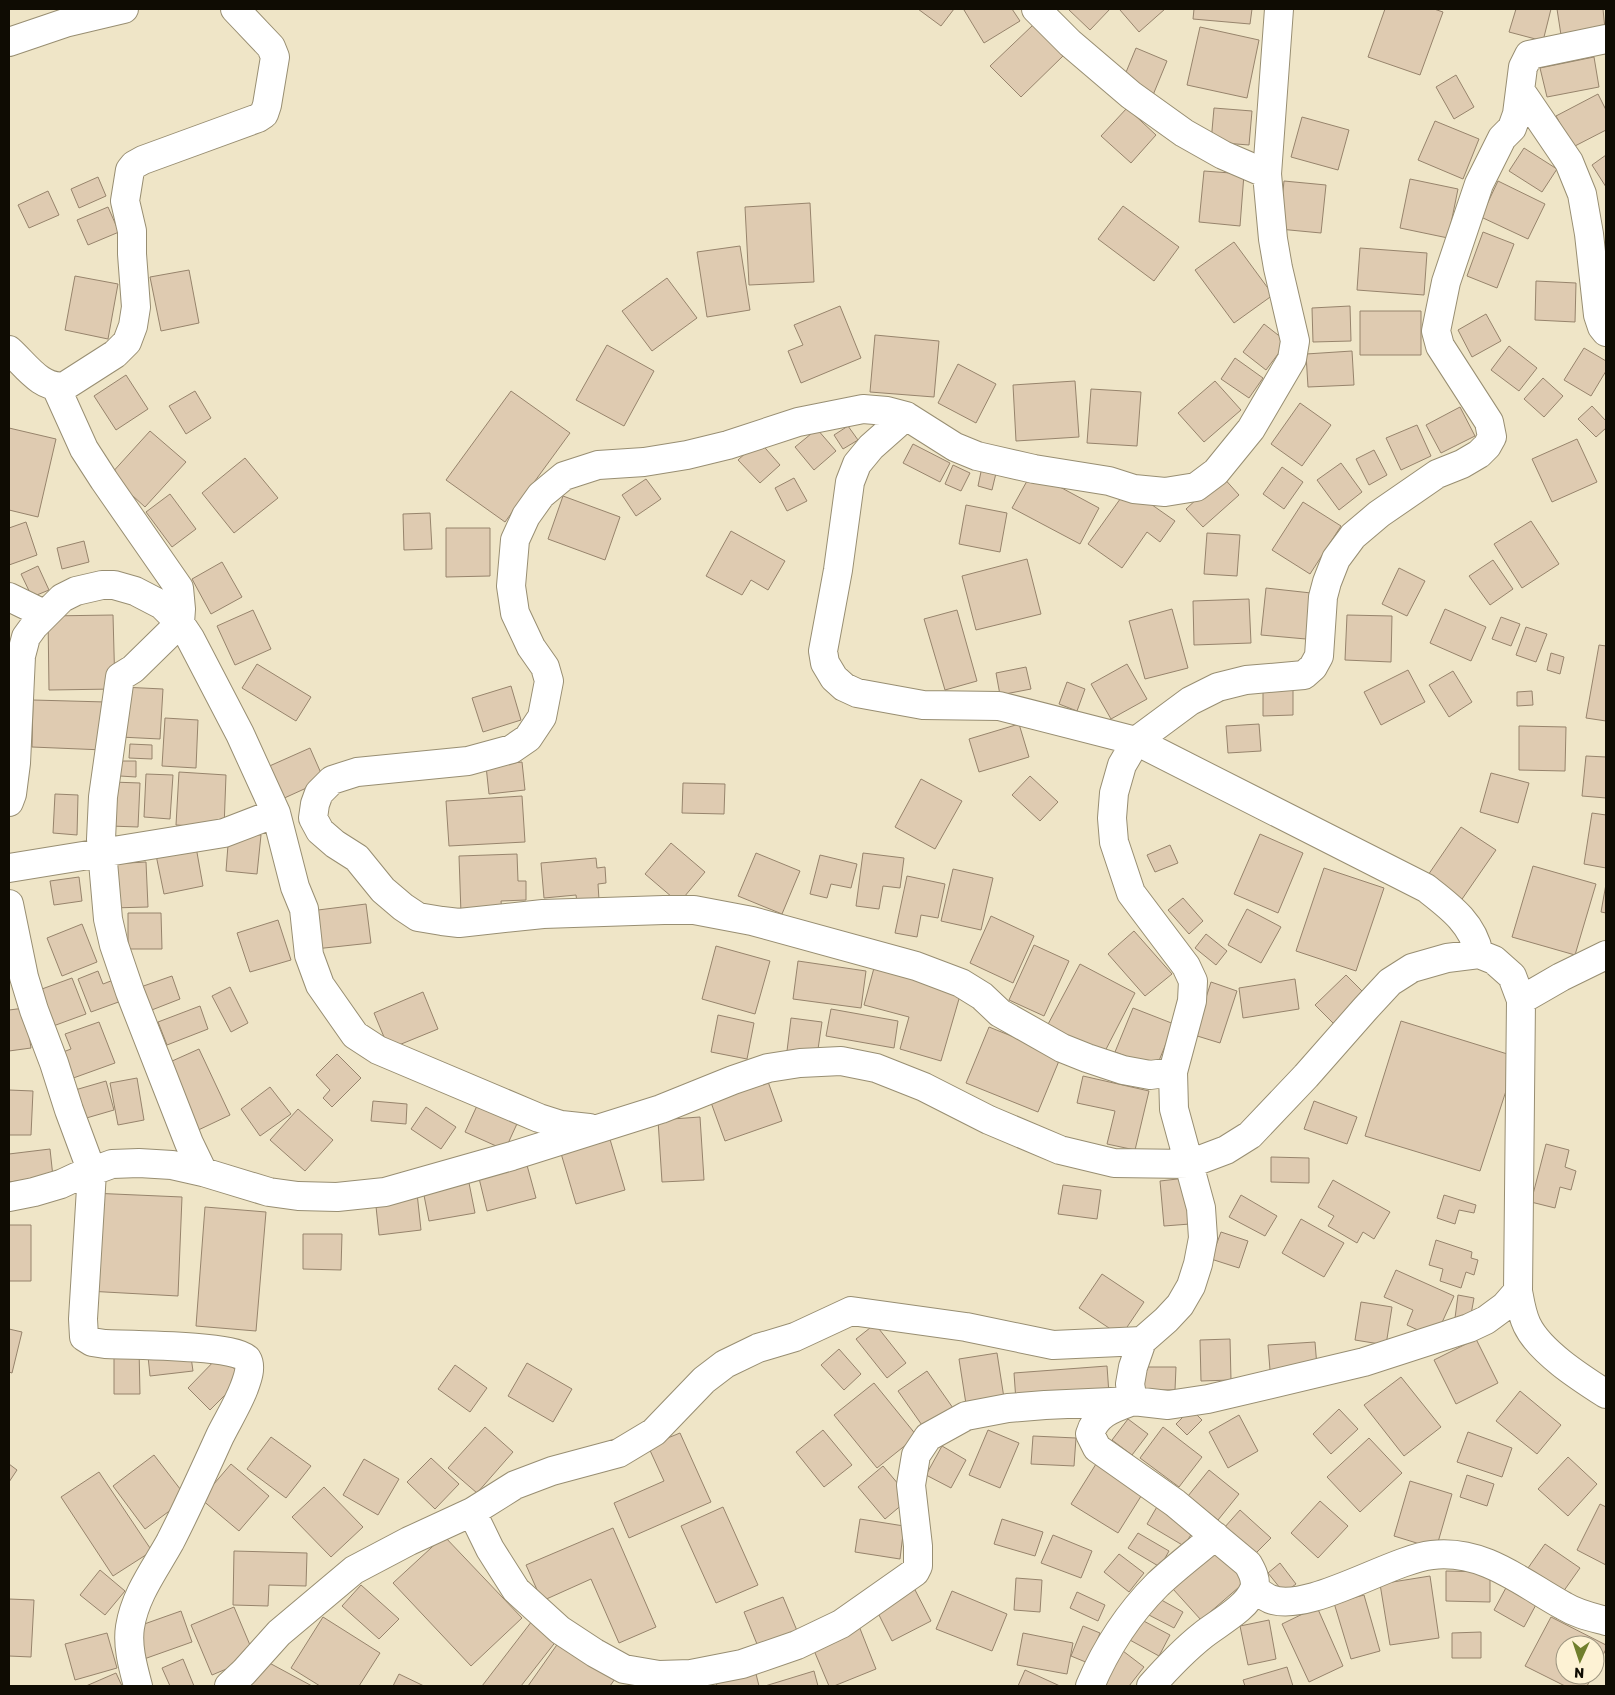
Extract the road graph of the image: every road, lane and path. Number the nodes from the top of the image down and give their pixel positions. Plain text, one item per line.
1 (124, 9) edge
2 (234, 9) edge
3 (1036, 9) edge
4 (1279, 9) edge
5 (1606, 39) edge
6 (9, 42) edge
7 (1520, 90) junction
8 (1267, 174) junction
9 (1606, 332) edge
10 (9, 350) edge
11 (56, 387) junction
12 (906, 416) junction
13 (9, 597) edge
14 (44, 614) junction
15 (180, 623) junction
16 (1136, 741) junction
17 (9, 802) edge
18 (276, 813) junction
19 (102, 853) junction
20 (9, 868) edge
21 (9, 904) edge
22 (1479, 954) junction
23 (1606, 956) edge
24 (1521, 1000) junction
25 (1173, 1072) junction
26 (595, 1129) junction
27 (1189, 1164) junction
28 (92, 1172) junction
29 (203, 1172) junction
30 (9, 1197) edge
31 (1518, 1291) junction
32 (1142, 1341) junction
33 (1606, 1394) edge
34 (1133, 1401) junction
35 (472, 1512) junction
36 (1215, 1536) junction
37 (1254, 1589) junction
38 (1606, 1621) edge
39 (138, 1686) edge
40 (229, 1686) edge
41 (1090, 1686) edge
42 (1151, 1686) edge

1 - 6 street
2 - 11 street
3 - 8 street
4 - 8 street
5 - 7 street
7 - 9 street
7 - 16 street
8 - 12 street
10 - 11 street
11 - 15 street
12 - 16 street
12 - 25 street
13 - 14 street
14 - 15 street
14 - 17 street
15 - 18 street
15 - 19 street
16 - 22 street
16 - 25 street
18 - 19 street
18 - 26 street
19 - 20 street
19 - 29 street
21 - 28 street
22 - 24 street
22 - 27 street
23 - 24 street
24 - 31 street
25 - 27 street
26 - 27 street
26 - 29 street
27 - 32 street
28 - 29 street
28 - 30 street
28 - 39 street
31 - 33 street
31 - 34 street
32 - 34 street
32 - 35 street
34 - 35 street
34 - 36 street
35 - 40 street
36 - 37 street
36 - 41 street
37 - 38 street
37 - 42 street

